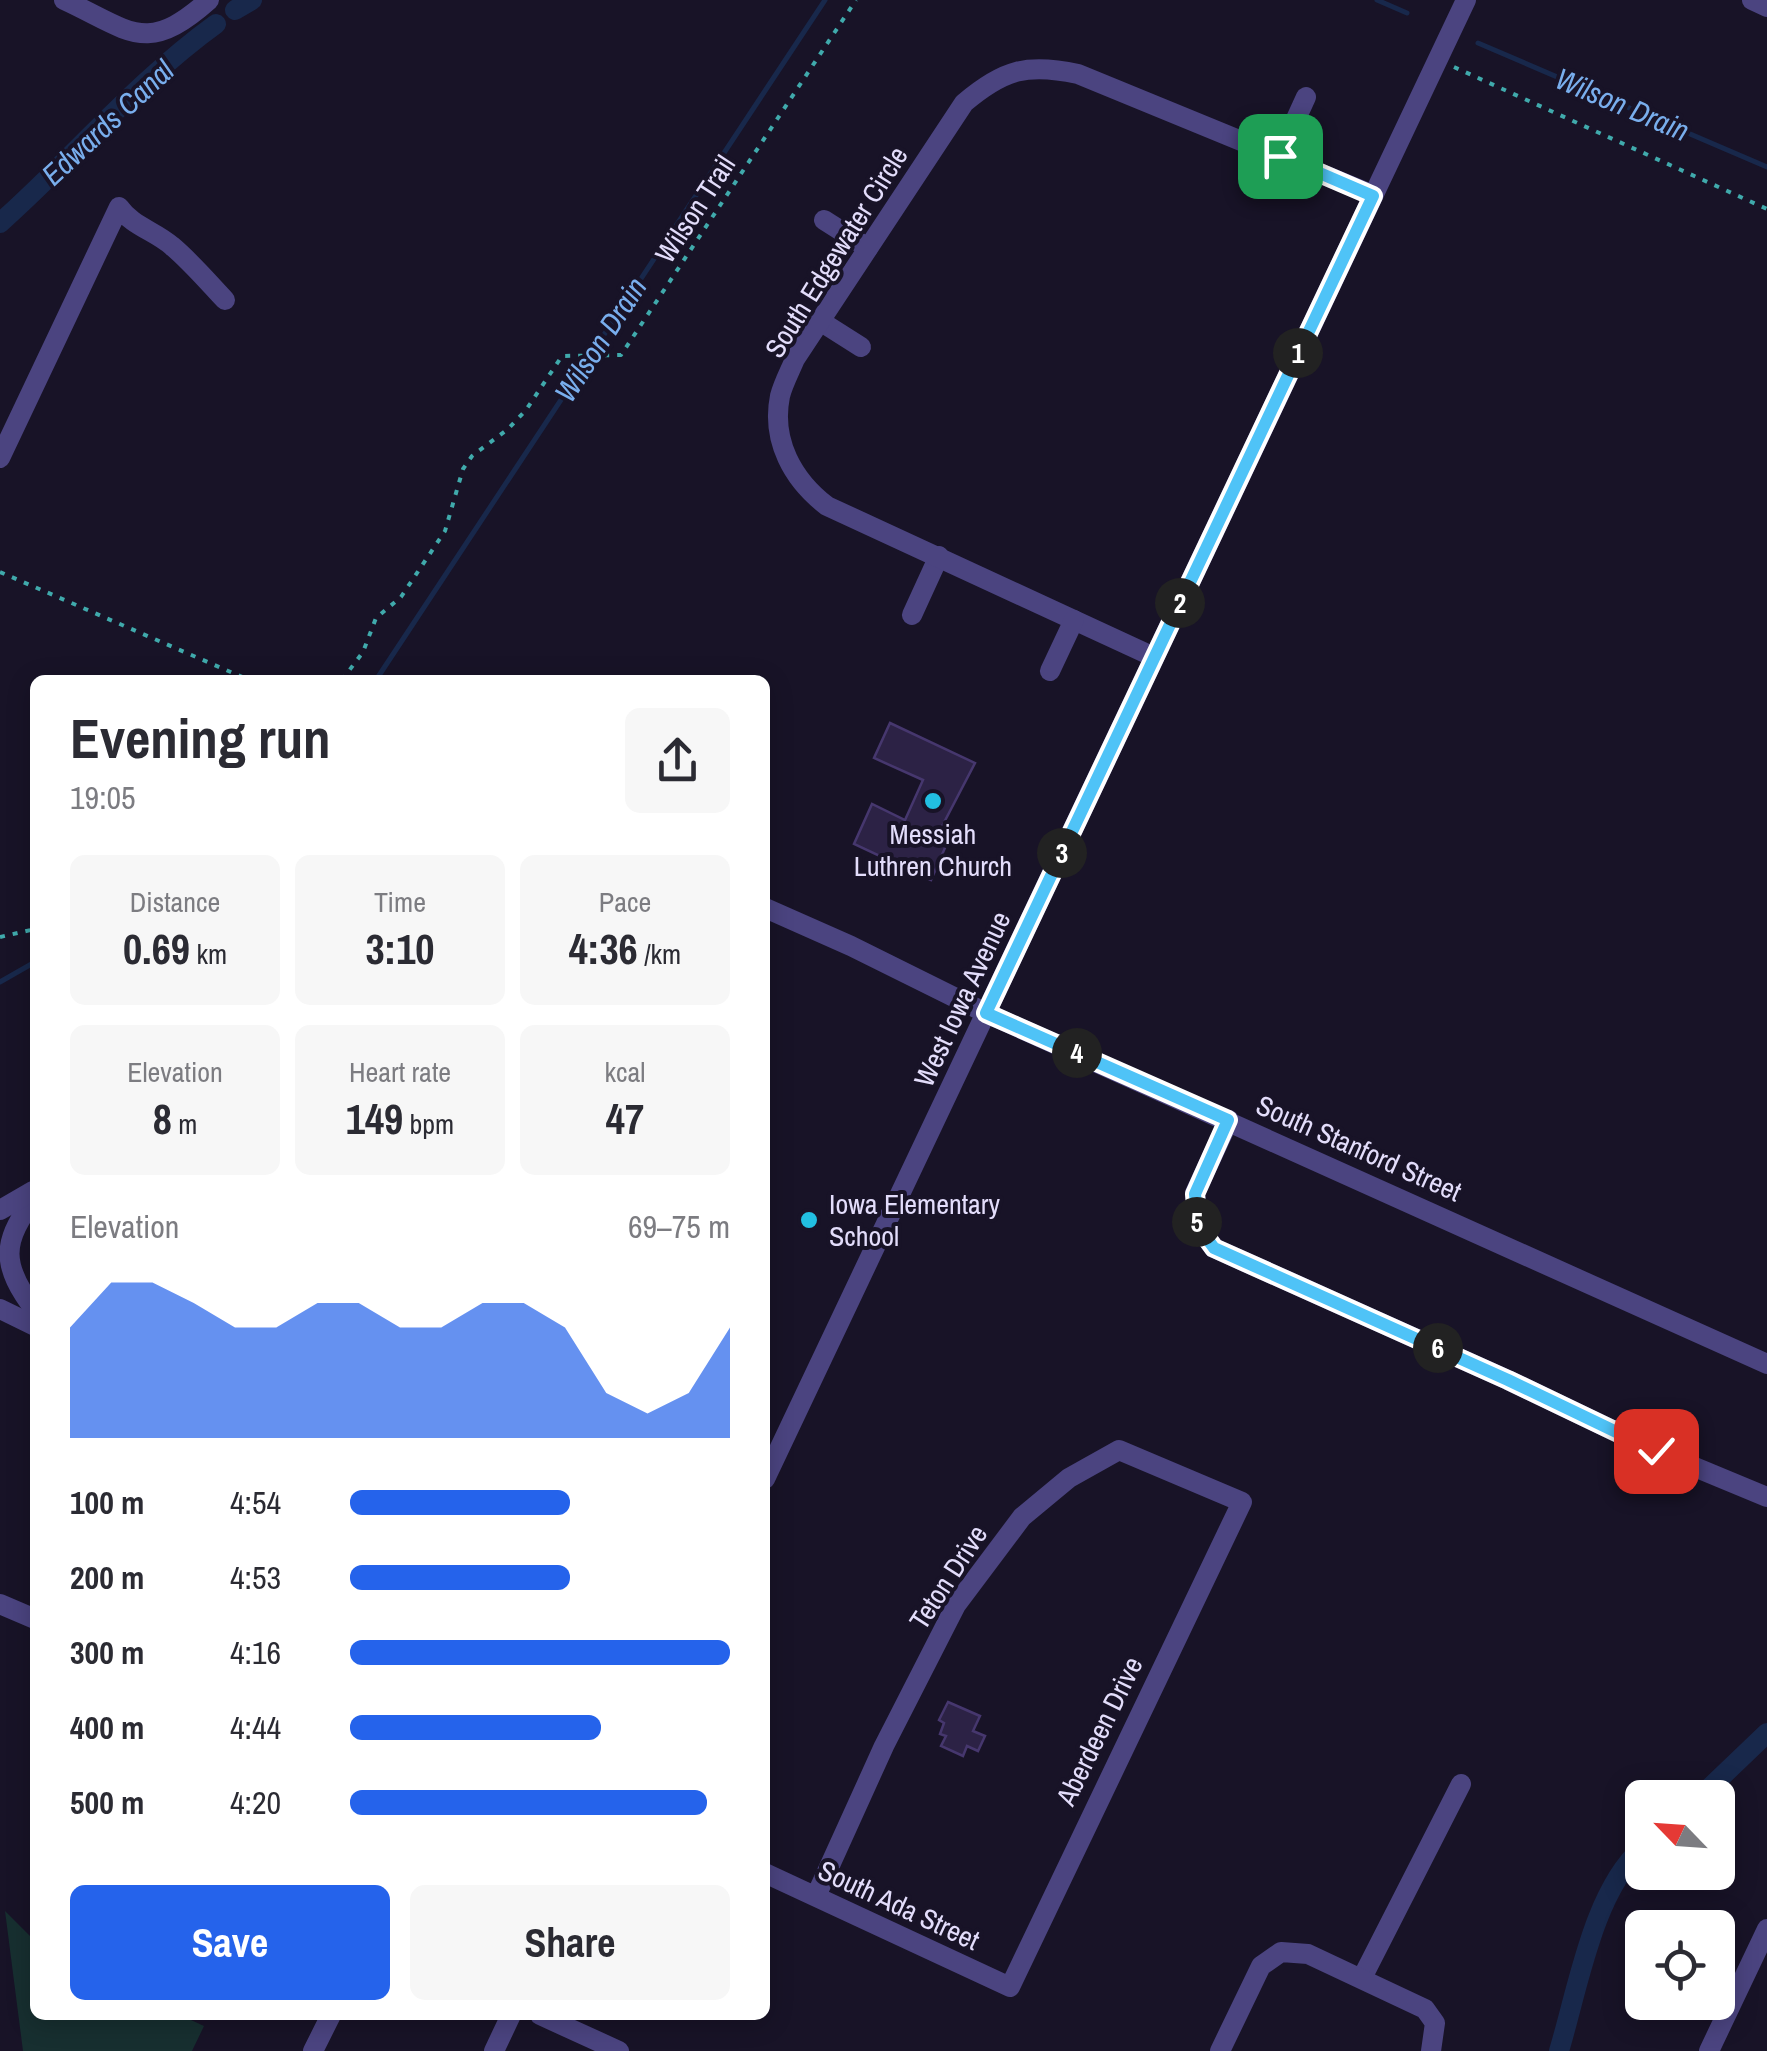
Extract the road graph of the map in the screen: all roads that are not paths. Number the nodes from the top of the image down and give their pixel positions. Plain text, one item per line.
1 (64, 0) edge
2 (209, 0) edge
3 (1466, 0) edge
4 (1752, 0) edge
5 (1767, 7) edge
6 (1306, 97) dead end
7 (1280, 156) junction
8 (1373, 196) junction
9 (824, 220) dead end
10 (868, 248) junction
11 (225, 300) dead end
12 (820, 321) junction
13 (861, 347) dead end
14 (0, 458) edge
15 (938, 556) junction
16 (912, 614) dead end
17 (1074, 620) junction
18 (1154, 658) junction
19 (1050, 671) dead end
20 (770, 910) edge
21 (986, 1013) junction
22 (1228, 1120) junction
23 (30, 1193) edge
24 (30, 1205) edge
25 (0, 1210) edge
26 (30, 1303) edge
27 (0, 1310) edge
28 (30, 1324) edge
29 (1767, 1364) edge
30 (770, 1467) edge
31 (1767, 1498) edge
32 (1242, 1502) joint
33 (0, 1604) edge
34 (30, 1617) edge
35 (1461, 1784) dead end
36 (770, 1875) edge
37 (816, 1896) junction
38 (1767, 1928) edge
39 (1362, 1978) junction
40 (1010, 1986) joint
41 (328, 2020) edge
42 (509, 2020) edge
43 (551, 2020) edge
44 (313, 2051) edge
45 (494, 2051) edge
46 (619, 2051) edge
47 (1220, 2051) edge
48 (1431, 2051) edge
49 (1709, 2051) edge

1 - 2 street
3 - 8 street, West Iowa Avenue
4 - 5 street
6 - 7 street
7 - 8 street, South Edgewater Circle
7 - 10 street, South Edgewater Circle
8 - 18 street, West Iowa Avenue
9 - 10 street
10 - 12 street, South Edgewater Circle
11 - 14 street
12 - 13 street
12 - 15 street, South Edgewater Circle
15 - 16 street
15 - 17 street, South Edgewater Circle
17 - 18 street, South Edgewater Circle
17 - 19 street
18 - 21 street, West Iowa Avenue
20 - 21 street, South Stanford Street
21 - 22 street, South Stanford Street
21 - 30 street, West Iowa Avenue
22 - 29 street, South Stanford Street
22 - 31 street
23 - 25 street
24 - 26 street
27 - 28 street
32 - 37 street, Teton Drive
32 - 40 street, Aberdeen Drive
33 - 34 street
35 - 39 street
36 - 37 street, South Ada Street
37 - 40 street, South Ada Street
38 - 49 street
39 - 47 street
39 - 48 street
41 - 44 street
42 - 45 street
43 - 46 street

